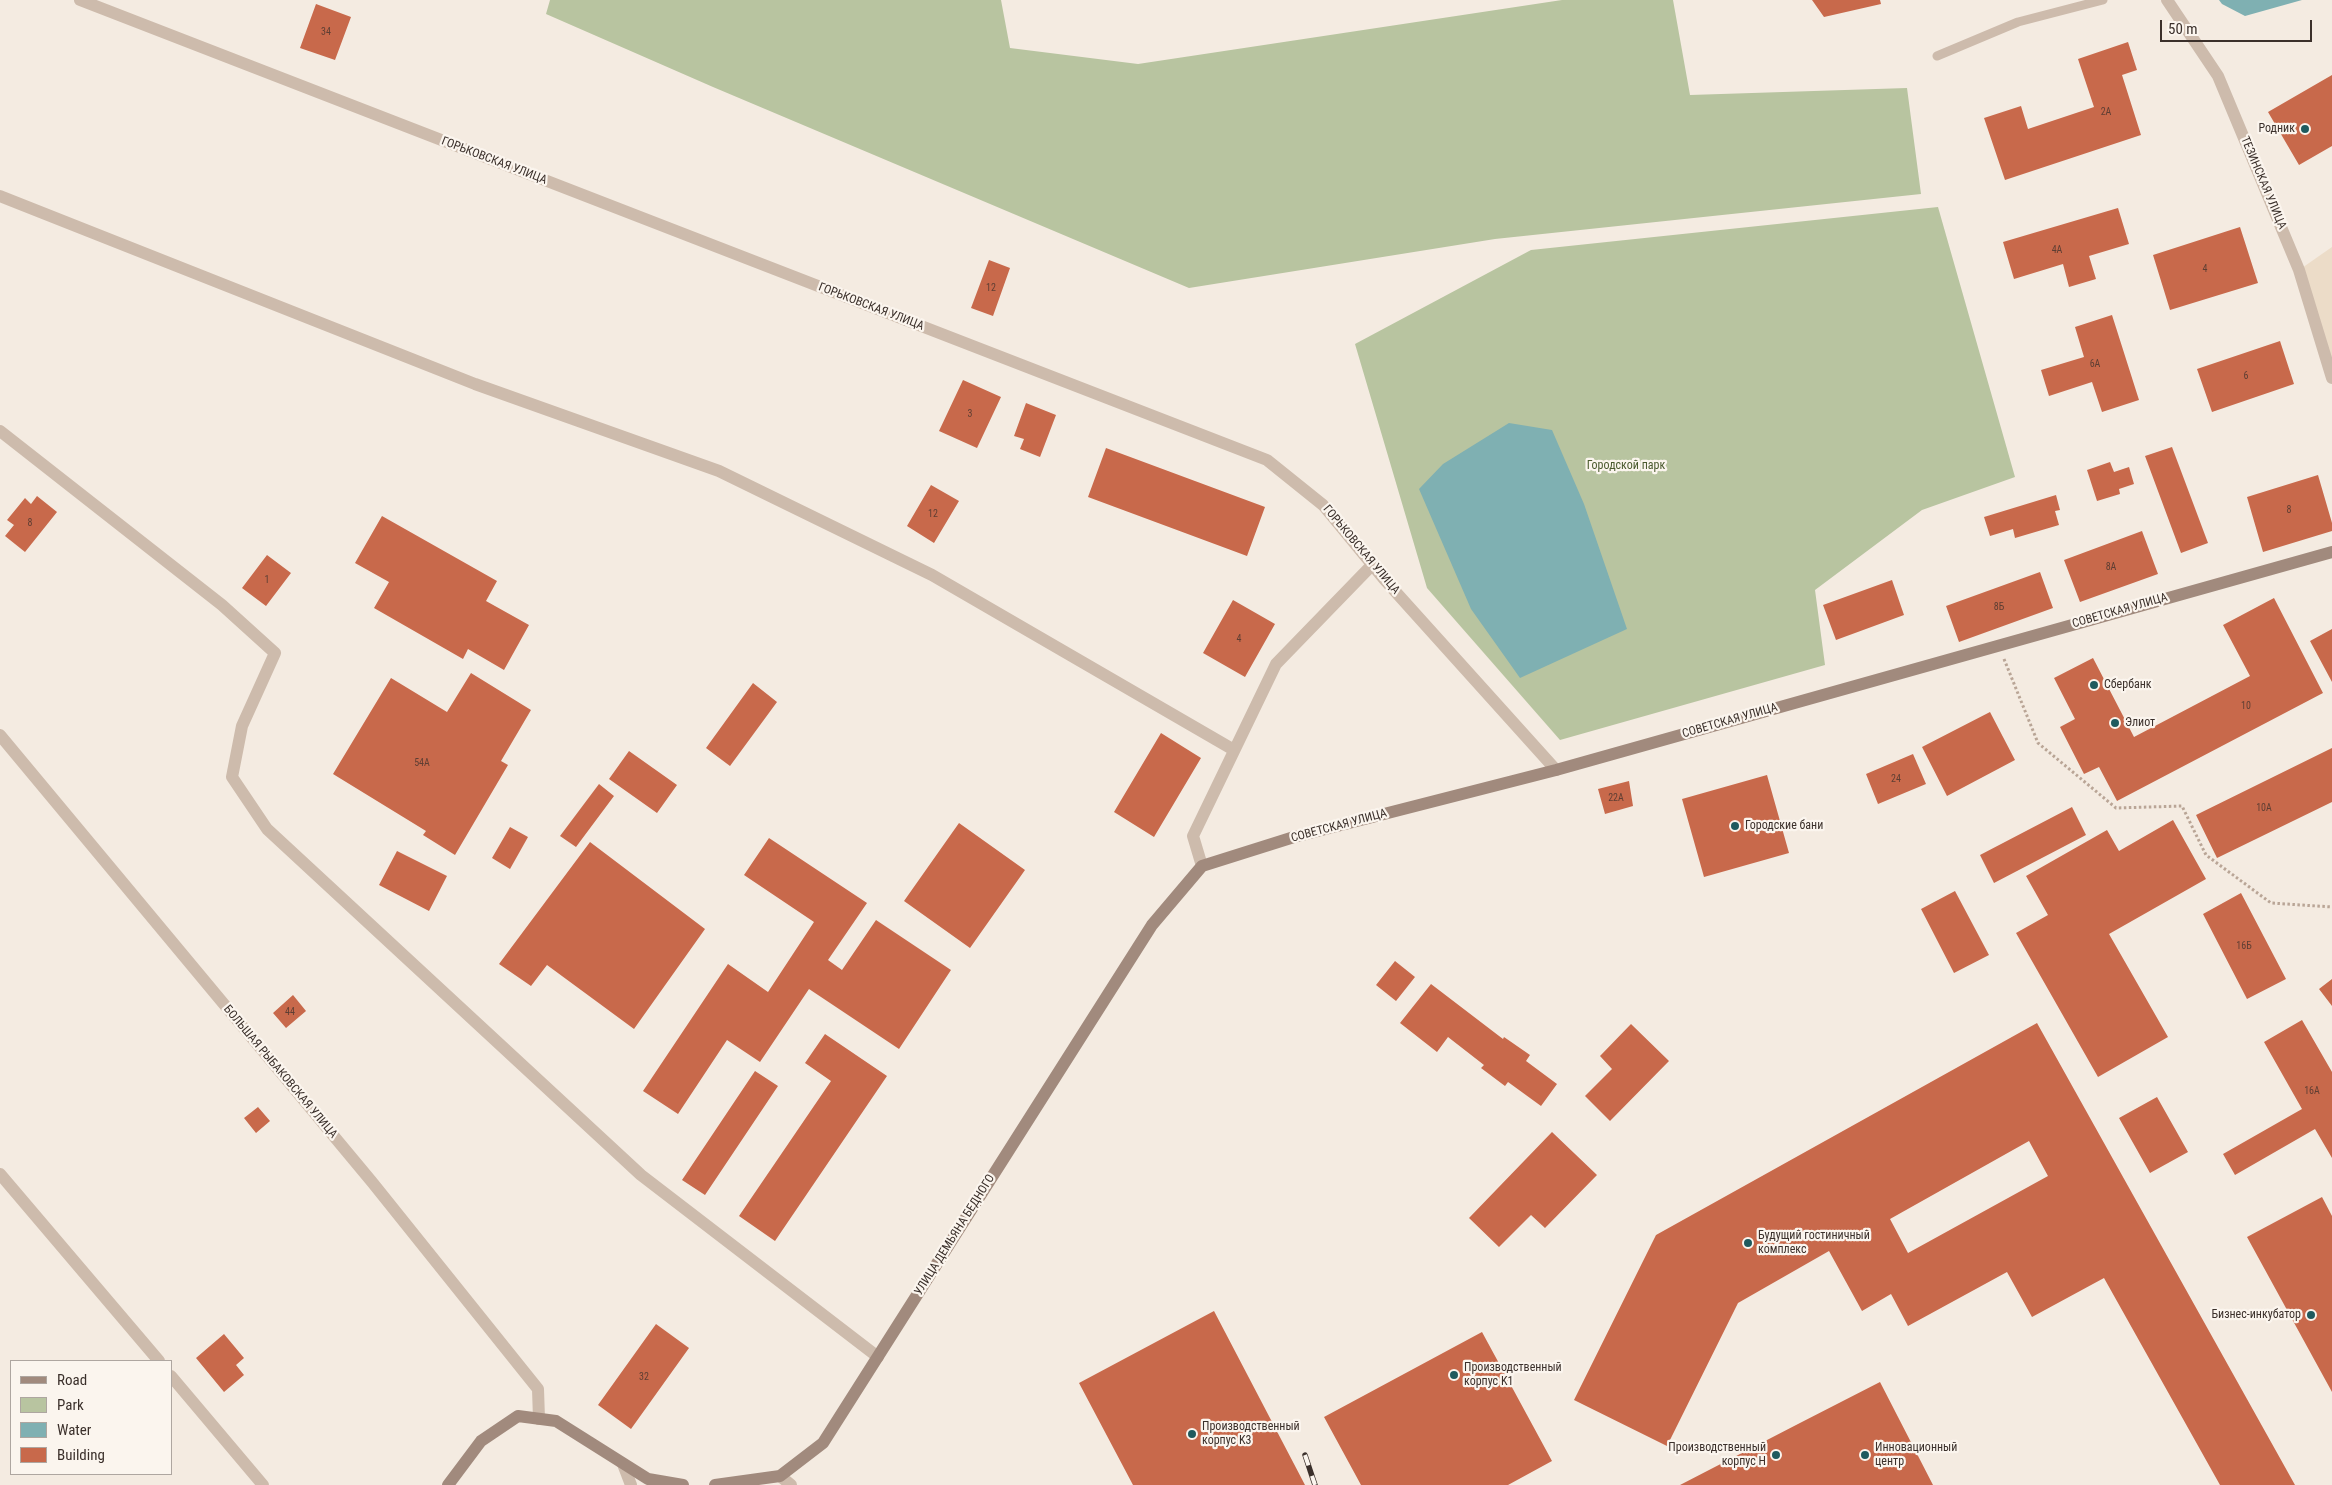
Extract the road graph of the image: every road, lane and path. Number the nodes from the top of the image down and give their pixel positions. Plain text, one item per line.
1 (80, 0) edge
2 (2103, 0) edge
3 (2167, 0) edge
4 (1937, 56) dead end
5 (0, 196) edge
6 (2332, 378) edge
7 (0, 431) edge
8 (2332, 552) edge
9 (1373, 564) junction
10 (1998, 646) junction
11 (0, 735) edge
12 (1234, 750) junction
13 (1556, 770) junction
14 (1202, 866) junction
15 (2332, 907) edge
16 (0, 1174) edge
17 (878, 1357) junction
18 (158, 1360) edge
19 (172, 1377) edge
20 (539, 1419) junction
21 (623, 1464) junction
22 (780, 1476) junction
23 (263, 1485) edge
24 (448, 1485) edge
25 (631, 1485) edge
26 (683, 1485) edge
27 (715, 1485) edge
28 (791, 1485) edge

1 - 9 street, ГОРЬКОВСКАЯ УЛИЦА
2 - 4 lane
3 - 6 street, ТЕЗИНСКАЯ УЛИЦА
5 - 12 street
7 - 17 street
8 - 10 main road, СОВЕТСКАЯ УЛИЦА
9 - 12 street
9 - 13 street, ГОРЬКОВСКАЯ УЛИЦА
10 - 13 main road, СОВЕТСКАЯ УЛИЦА
10 - 15 path
11 - 20 street, БОЛЬШАЯ РЫБАКОВСКАЯ УЛИЦА
12 - 14 street
13 - 14 main road, СОВЕТСКАЯ УЛИЦА
14 - 17 main road, УЛИЦА ДЕМЬЯНА БЕДНОГО
16 - 18 street
17 - 22 main road, УЛИЦА ДЕМЬЯНА БЕДНОГО
19 - 23 street
20 - 21 main road
20 - 24 main road
21 - 25 street
21 - 26 main road
22 - 27 main road
22 - 28 street

